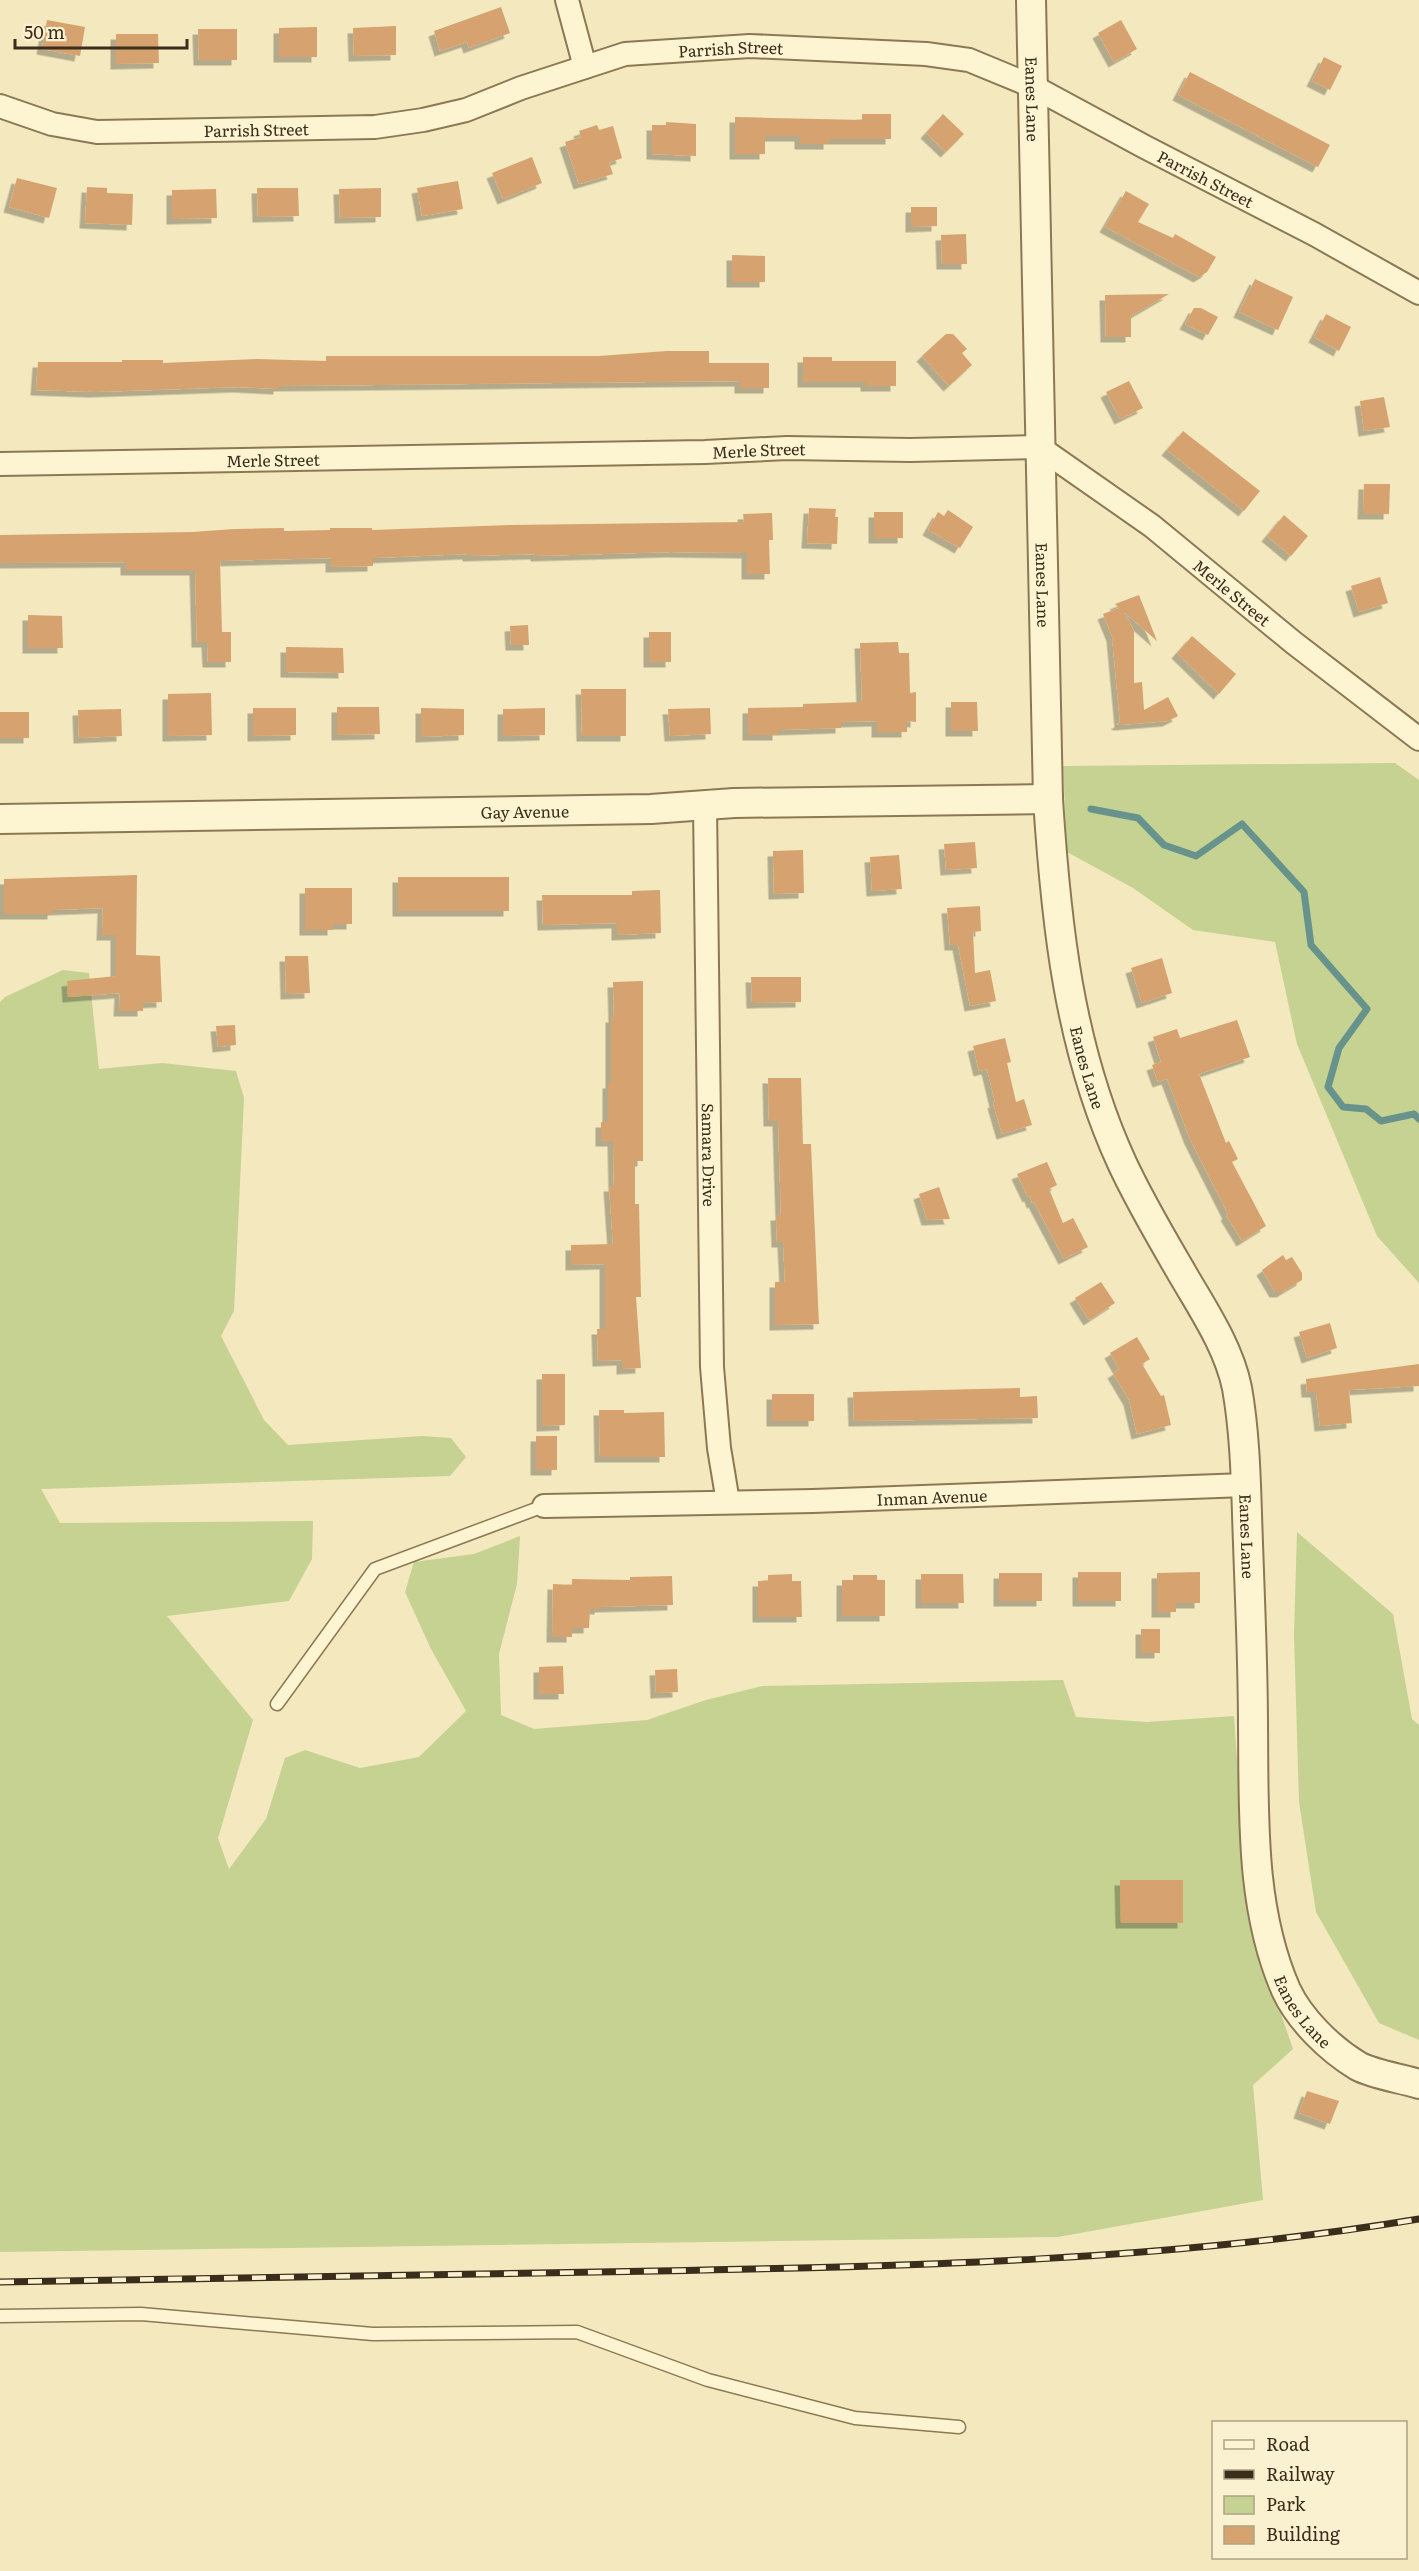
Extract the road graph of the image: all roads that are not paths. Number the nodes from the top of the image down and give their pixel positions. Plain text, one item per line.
1 (567, 0) edge
2 (1031, 0) edge
3 (585, 67) junction
4 (1032, 86) junction
5 (0, 106) edge
6 (1419, 293) edge
7 (1039, 447) junction
8 (0, 464) edge
9 (1419, 739) edge
10 (1048, 799) junction
11 (705, 805) junction
12 (0, 819) edge
13 (1245, 1485) junction
14 (728, 1502) junction
15 (544, 1506) joint
16 (277, 1704) dead end
17 (1419, 2084) edge
18 (0, 2316) edge
19 (959, 2427) dead end

1 - 3 street
2 - 4 street, Eanes Lane
3 - 4 street, Parrish Street
3 - 5 street, Parrish Street
4 - 6 street, Parrish Street
4 - 7 street, Eanes Lane
7 - 8 street, Merle Street
7 - 9 street, Merle Street
7 - 10 street, Eanes Lane
10 - 11 street, Gay Avenue
10 - 13 street, Eanes Lane
11 - 12 street, Gay Avenue
11 - 14 street, Samara Drive
13 - 14 street, Inman Avenue
13 - 17 street, Eanes Lane
14 - 15 street, Inman Avenue
15 - 16 lane
18 - 19 lane

